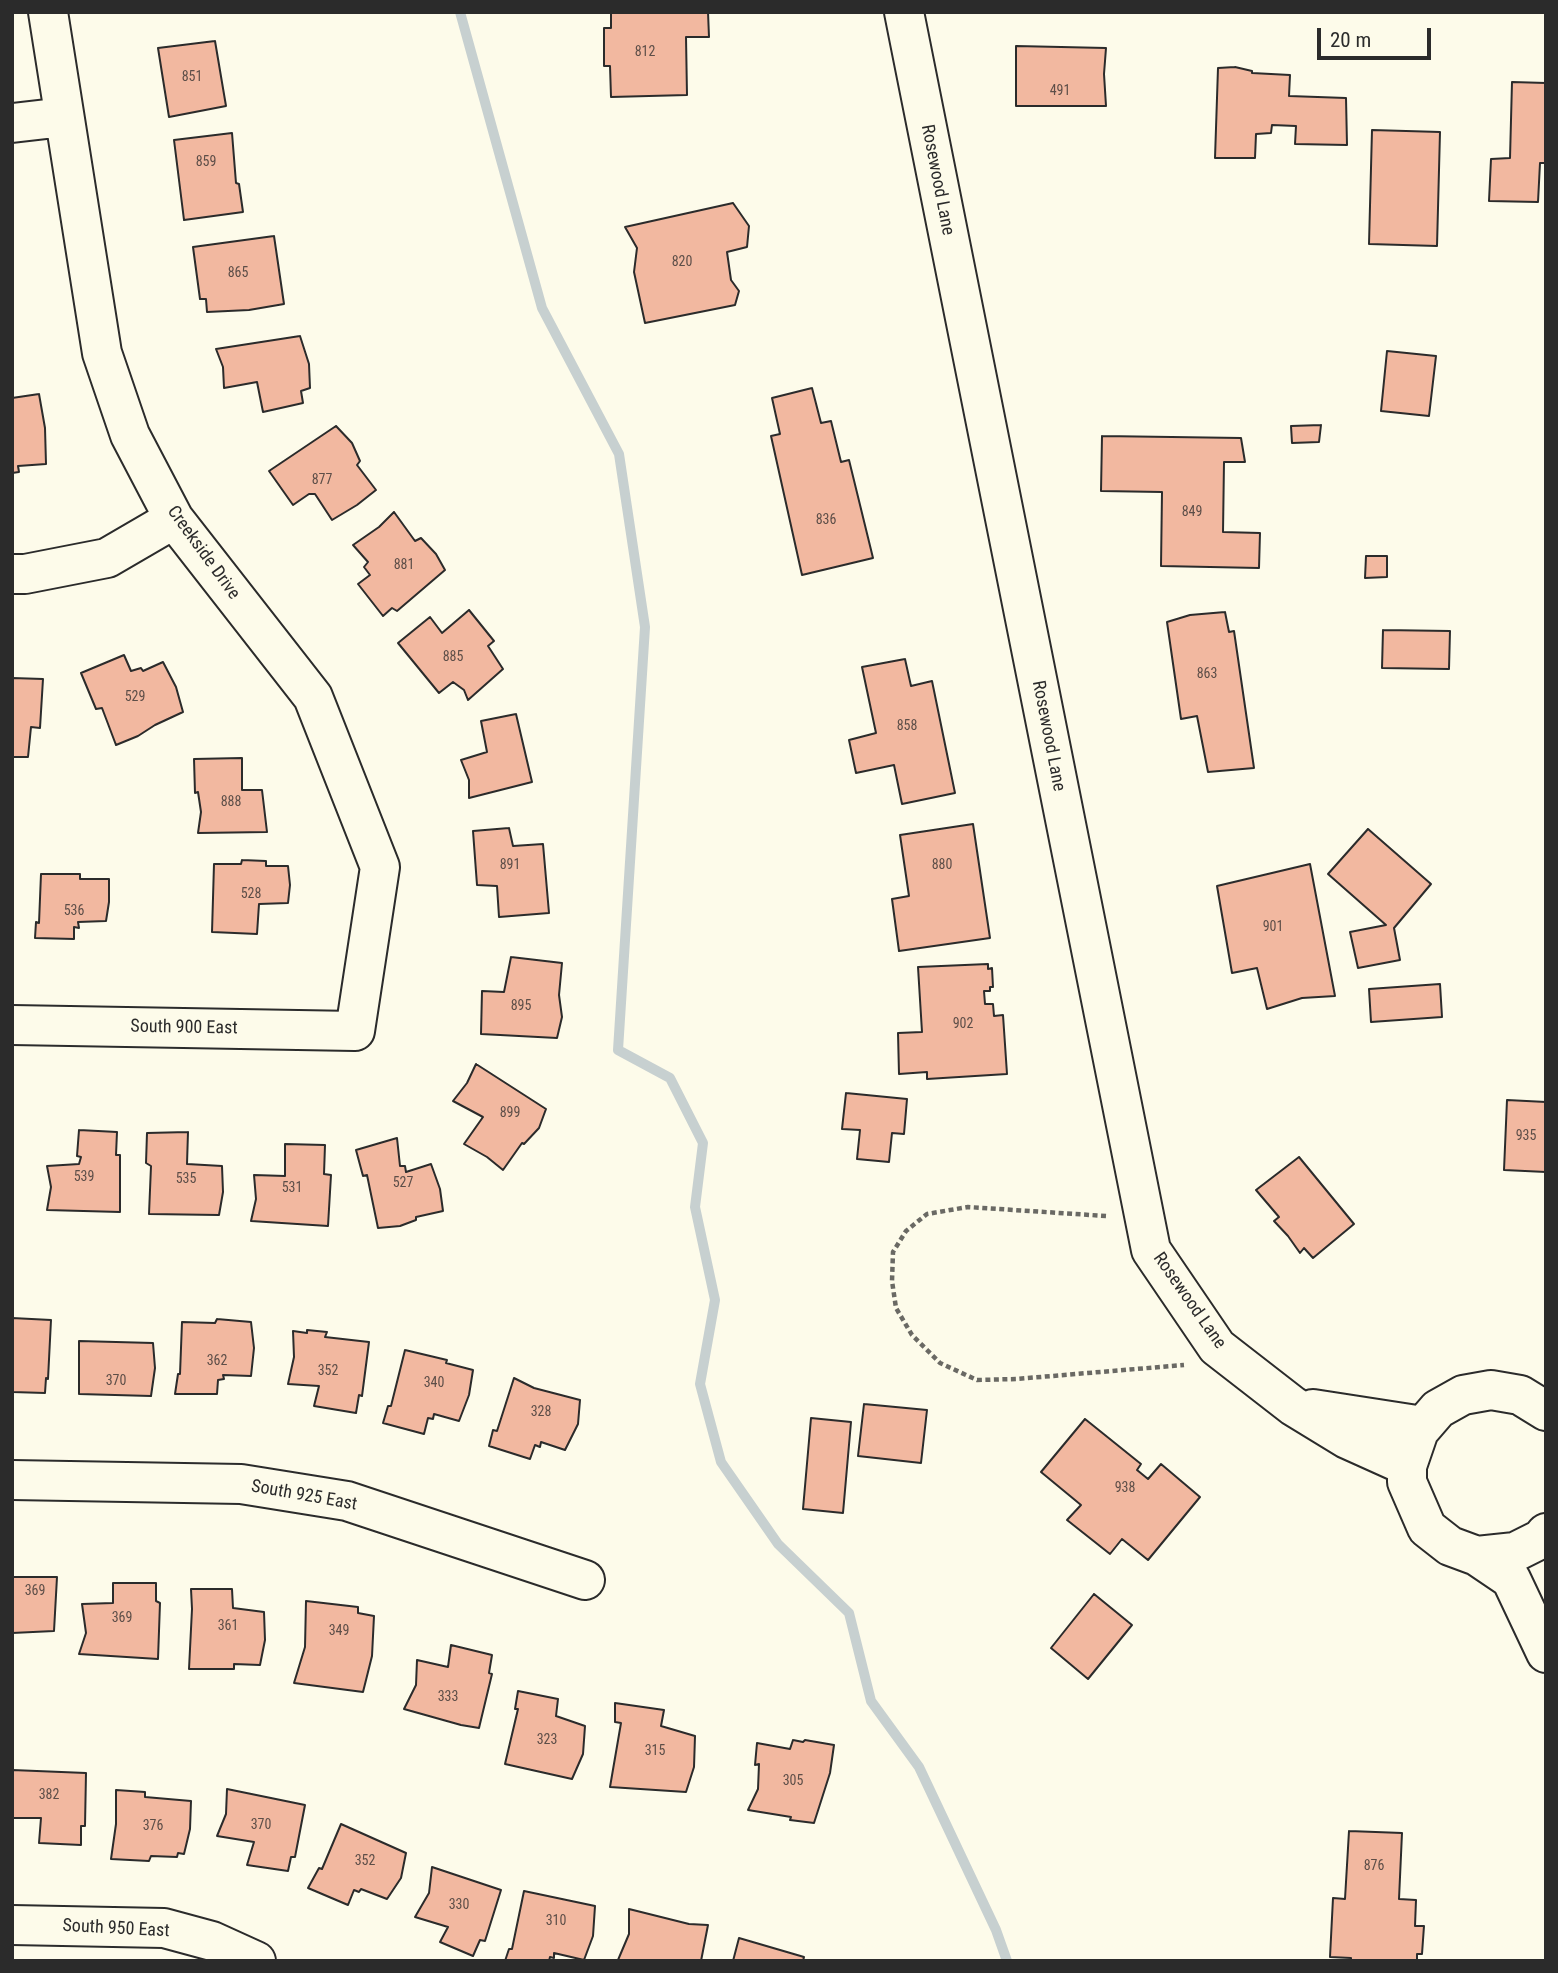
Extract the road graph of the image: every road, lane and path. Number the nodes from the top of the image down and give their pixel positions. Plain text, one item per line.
1 (48, 12) edge
2 (904, 12) edge
3 (64, 117) junction
4 (12, 123) edge
5 (174, 519) junction
6 (12, 574) edge
7 (12, 1025) edge
8 (355, 1031) joint
9 (1145, 1219) junction
10 (1234, 1360) junction
11 (1293, 1406) junction
12 (1546, 1411) edge
13 (1423, 1426) junction
14 (1407, 1466) junction
15 (12, 1480) edge
16 (1546, 1533) edge
17 (1477, 1556) junction
18 (584, 1580) dead end
19 (1546, 1653) edge
20 (12, 1925) edge
21 (256, 1961) edge

1 - 3 street, Creekside Drive
2 - 9 street, Rosewood Lane
3 - 4 street
3 - 5 street, Creekside Drive
5 - 6 street
5 - 8 street, Creekside Drive
7 - 8 street, South 900 East
9 - 10 street, Rosewood Lane
9 - 10 path
10 - 11 street, Rosewood Lane
11 - 13 street, Rosewood Lane
11 - 14 street, Rosewood Lane
12 - 13 street
13 - 14 street
14 - 17 street
15 - 18 street, South 925 East
16 - 17 street
17 - 19 street
20 - 21 street, South 950 East

